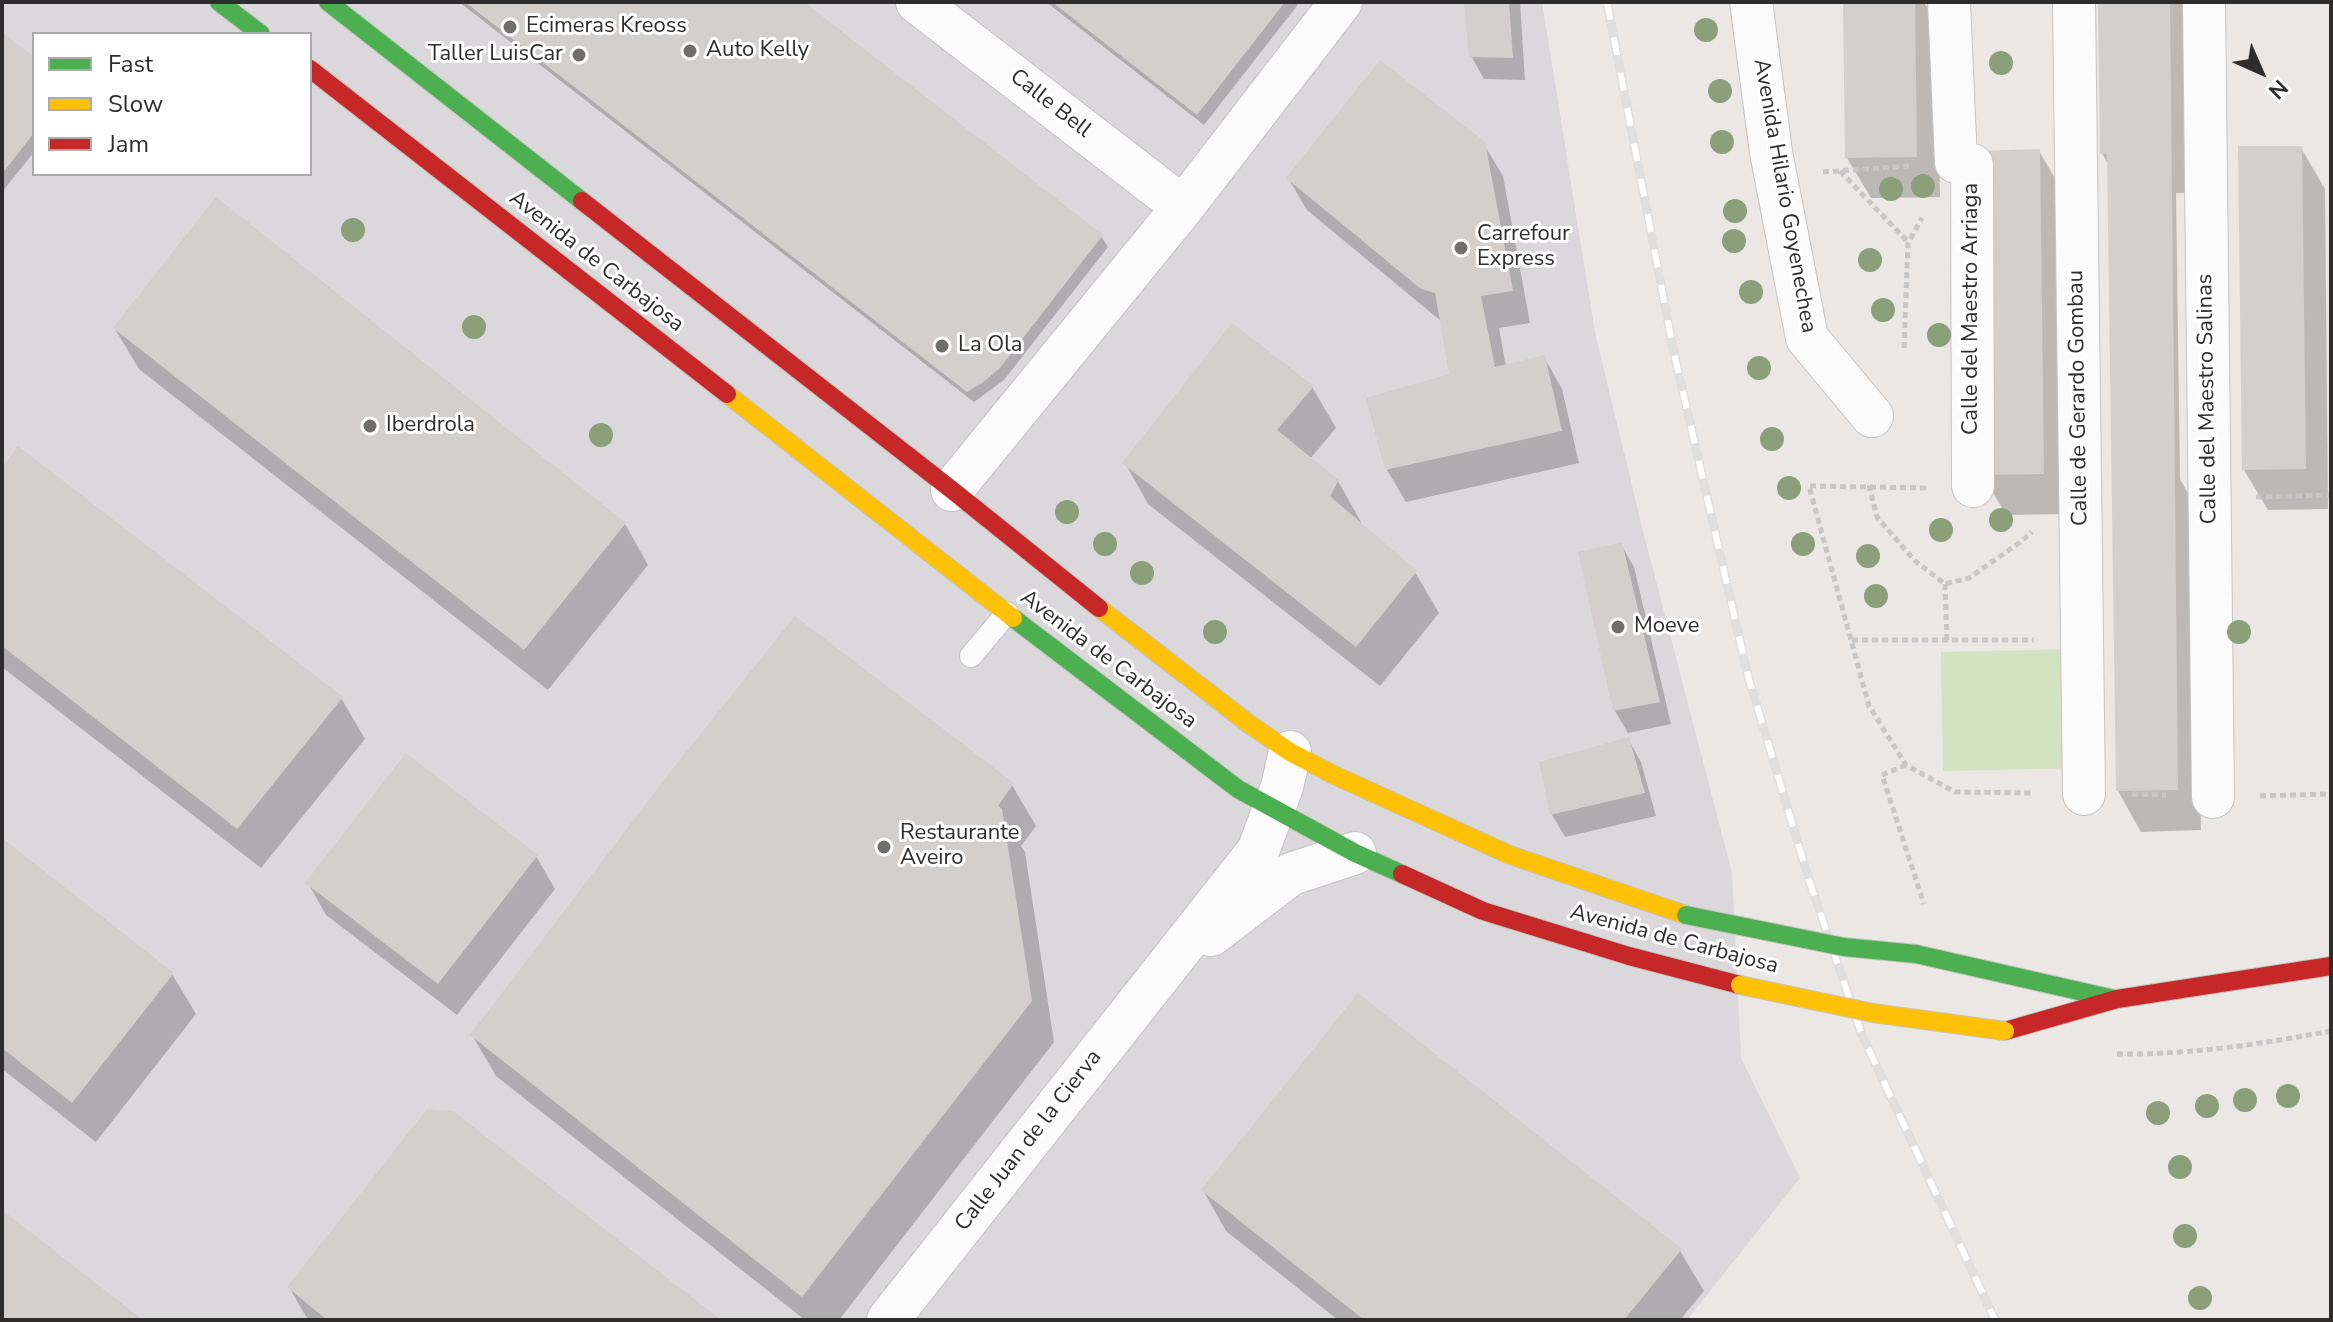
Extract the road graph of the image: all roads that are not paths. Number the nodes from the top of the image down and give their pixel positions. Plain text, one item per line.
1 (328, 2) edge
2 (917, 2) edge
3 (1341, 2) edge
4 (1751, 2) edge
5 (1949, 2) edge
6 (2074, 2) edge
7 (2204, 2) edge
8 (312, 71) edge
9 (1183, 207) junction
10 (1872, 416) dead end
11 (1973, 486) road end
12 (952, 490) junction
13 (1007, 613) junction
14 (971, 656) dead end
15 (1290, 752) junction
16 (2084, 794) road end
17 (2213, 797) road end
18 (1273, 809) junction
19 (1355, 853) junction
20 (1170, 962) junction
21 (2331, 966) edge
22 (2117, 999) junction
23 (888, 1320) edge

1 - 12 main road, Avenida de Carbajosa
2 - 9 street, Calle Bell
3 - 9 street
4 - 10 street, Avenida Hilario Goyenechea
5 - 11 street, Calle del Maestro Arriaga
6 - 16 street, Calle de Gerardo Gombau
7 - 17 street, Calle del Maestro Salinas
8 - 13 main road, Avenida de Carbajosa
9 - 12 street
12 - 15 main road, Avenida de Carbajosa
13 - 14 lane
13 - 18 main road, Avenida de Carbajosa
15 - 18 street, Calle Juan de la Cierva
15 - 22 main road, Avenida de Carbajosa, bridge
18 - 19 main road, Avenida de Carbajosa
18 - 20 street, Calle Juan de la Cierva
19 - 20 street, Calle Juan de la Cierva
19 - 22 main road, Avenida de Carbajosa, bridge
20 - 23 street, Calle Juan de la Cierva
21 - 22 main road

